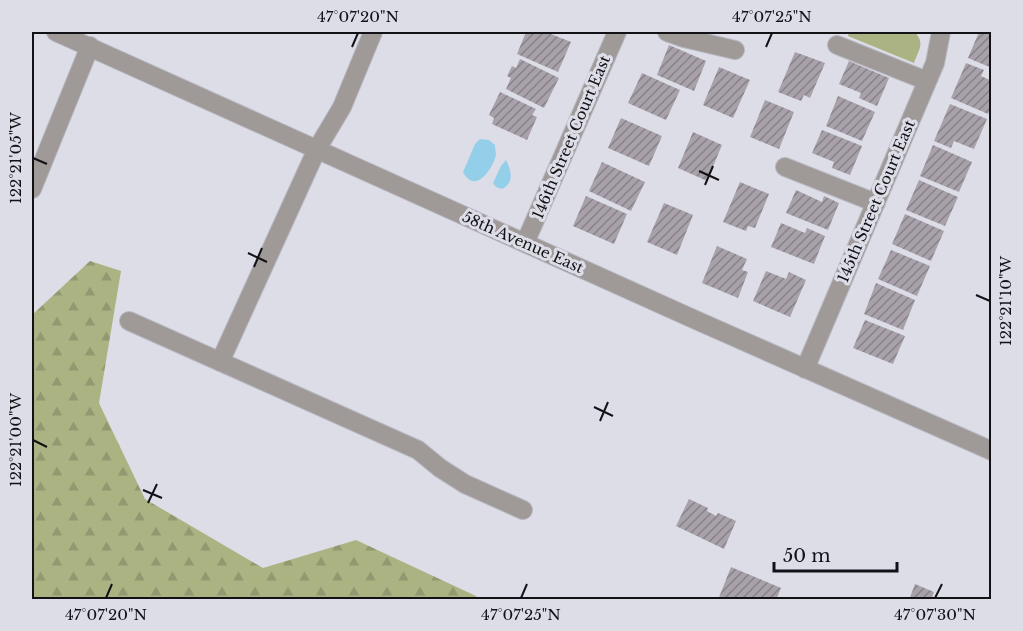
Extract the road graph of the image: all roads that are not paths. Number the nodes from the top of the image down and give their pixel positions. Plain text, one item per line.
1 (56, 32) edge
2 (373, 32) edge
3 (617, 32) edge
4 (667, 32) edge
5 (941, 32) edge
6 (837, 45) dead end
7 (90, 46) junction
8 (735, 50) dead end
9 (927, 81) junction
10 (317, 149) junction
11 (785, 167) dead end
12 (32, 189) edge
13 (876, 203) junction
14 (525, 243) junction
15 (129, 321) dead end
16 (220, 362) junction
17 (805, 369) junction
18 (992, 451) edge
19 (523, 510) dead end

1 - 7 street, 58th Avenue East
2 - 10 street
3 - 14 street, 146th Street Court East
4 - 8 street
5 - 9 street, 145th Street Court East
6 - 9 street
7 - 10 street, 58th Avenue East
7 - 12 street
9 - 13 street, 145th Street Court East
10 - 14 street, 58th Avenue East
10 - 16 street
11 - 13 street
13 - 17 street, 145th Street Court East
14 - 17 street, 58th Avenue East
15 - 16 street
16 - 19 street
17 - 18 street, 58th Avenue East

